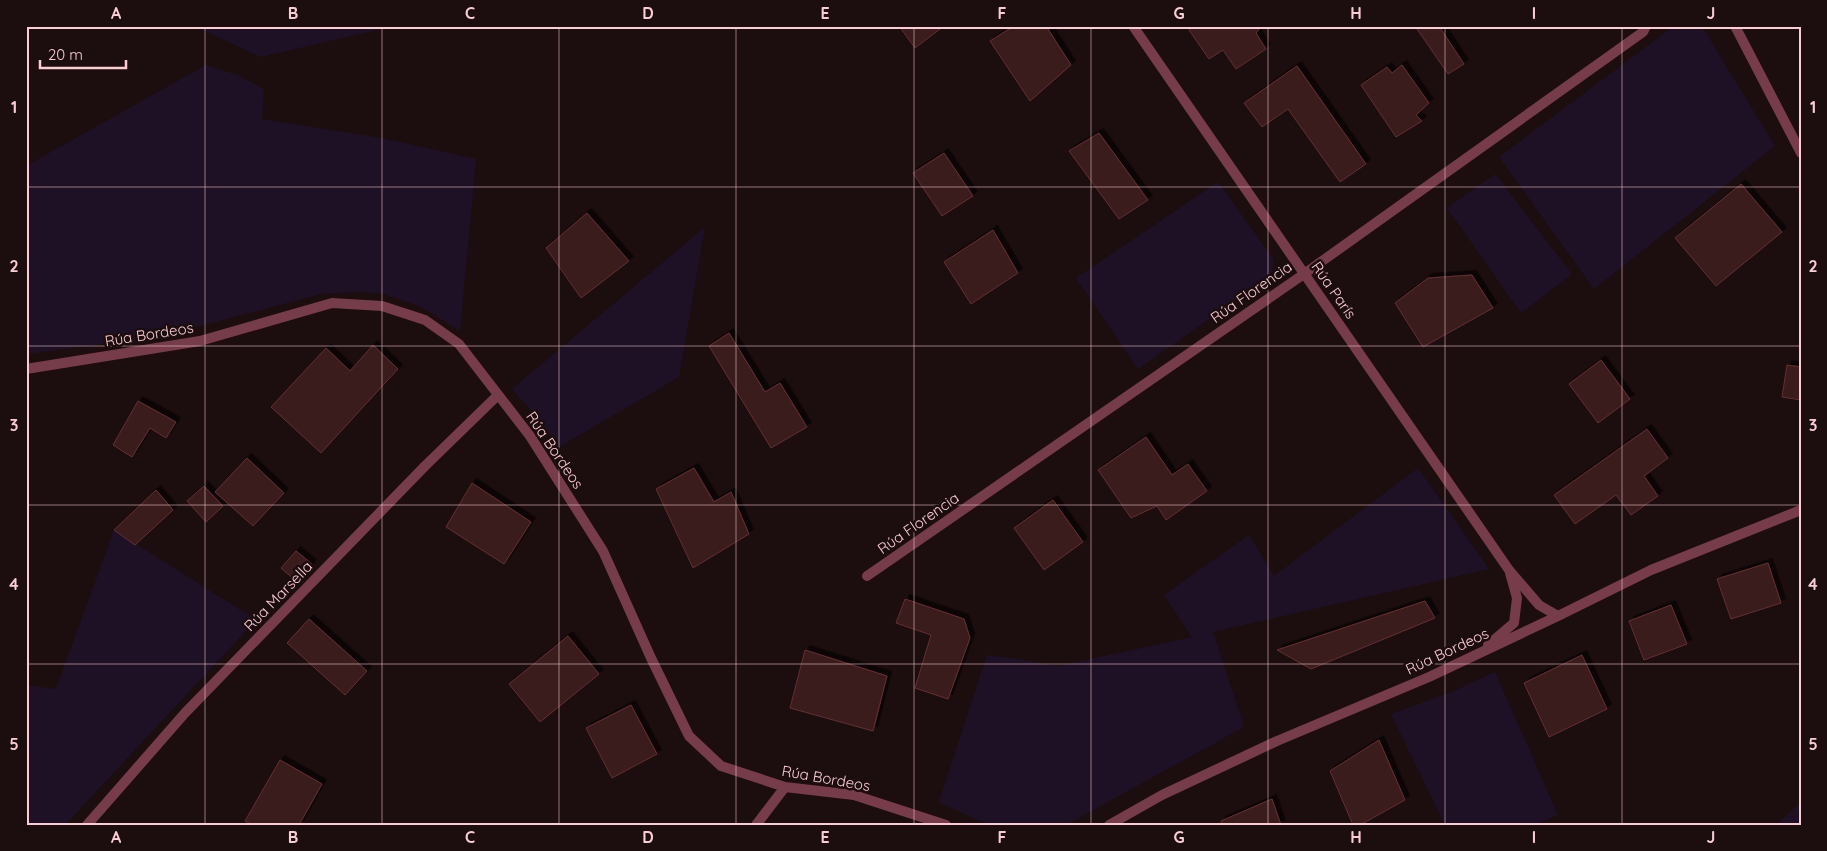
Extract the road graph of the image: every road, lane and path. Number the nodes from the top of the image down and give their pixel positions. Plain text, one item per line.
1 (1133, 26) edge
2 (1646, 26) edge
3 (1736, 26) edge
4 (1801, 153) edge
5 (1304, 274) junction
6 (26, 369) edge
7 (498, 395) junction
8 (1801, 510) edge
9 (1509, 570) junction
10 (867, 576) dead end
11 (1558, 616) junction
12 (1478, 654) junction
13 (785, 787) junction
14 (87, 825) edge
15 (756, 825) edge
16 (946, 825) edge
17 (1108, 825) edge

1 - 5 street, Rúa París
2 - 5 street, Rúa Florencia
3 - 4 street
5 - 9 street, Rúa París
5 - 10 street, Rúa Florencia
6 - 7 street, Rúa Bordeos
7 - 13 street, Rúa Bordeos
7 - 14 street, Rúa Marsella
8 - 11 street, Rúa Bordeos
9 - 11 street, Rúa París
9 - 12 street, Rúa París
11 - 12 street, Rúa Bordeos
12 - 17 street, Rúa Bordeos
13 - 15 street
13 - 16 street, Rúa Bordeos

